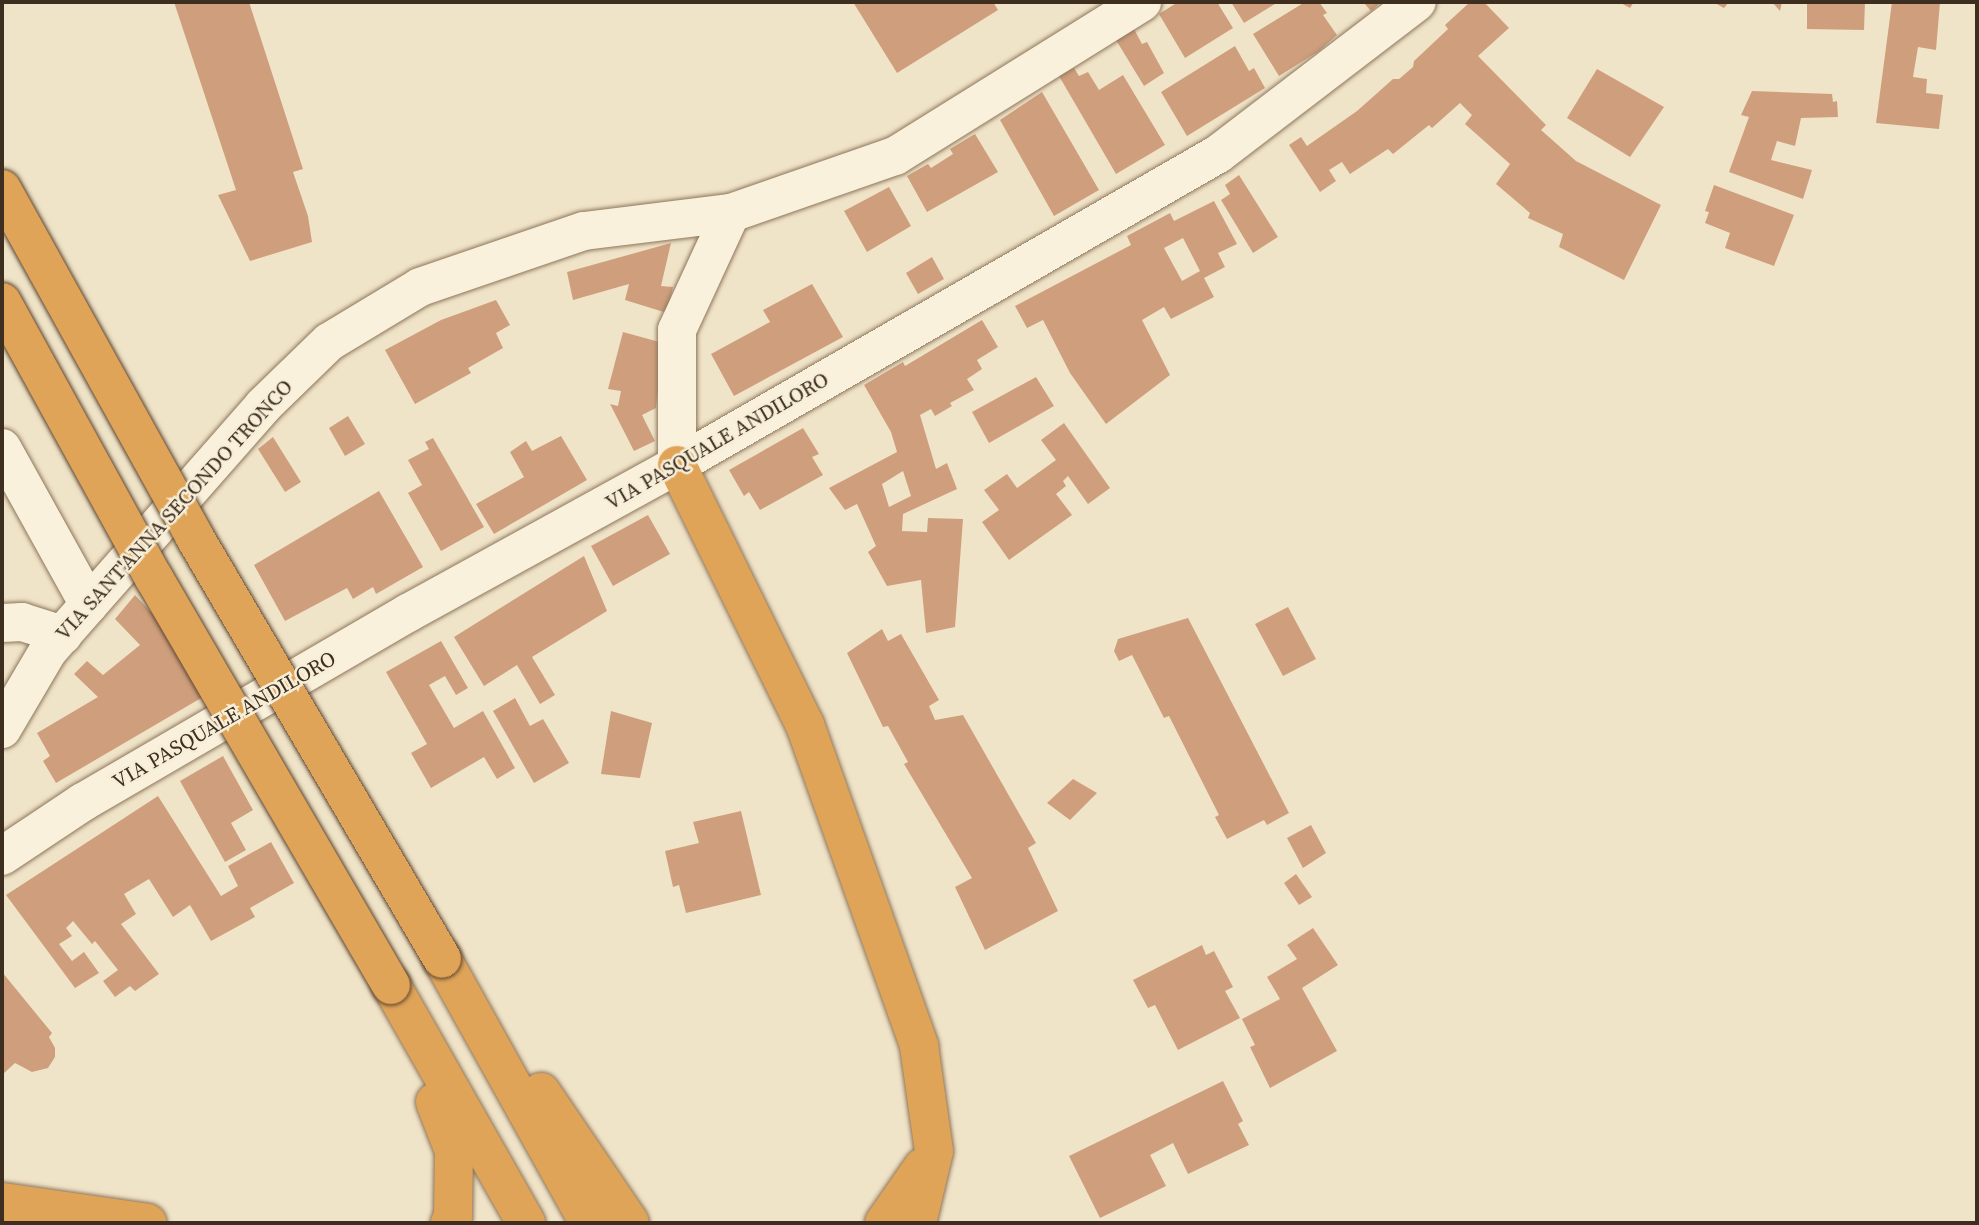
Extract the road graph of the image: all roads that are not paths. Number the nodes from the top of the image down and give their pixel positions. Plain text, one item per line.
1 (1142, 2) edge
2 (1417, 2) edge
3 (2, 189) edge
4 (731, 213) junction
5 (2, 302) edge
6 (2, 448) edge
7 (677, 465) junction
8 (89, 605) junction
9 (2, 623) edge
10 (63, 635) junction
11 (2, 729) edge
12 (2, 856) edge
13 (391, 985) junction
14 (467, 1004) junction
15 (934, 1151) junction
16 (2, 1202) edge
17 (147, 1223) edge
18 (450, 1223) edge
19 (526, 1223) edge
20 (589, 1223) edge
21 (630, 1223) edge
22 (884, 1223) edge
23 (917, 1223) edge

1 - 4 street, VIA SANT'ANNA SECONDO TRONCO
2 - 7 street, VIA PASQUALE ANDILORO
3 - 14 highway, bridge
4 - 7 street
4 - 8 street, VIA SANT'ANNA SECONDO TRONCO
5 - 13 highway, bridge
6 - 8 street
7 - 12 street, VIA PASQUALE ANDILORO
7 - 15 highway
8 - 10 street, VIA SANT'ANNA SECONDO TRONCO
9 - 10 street
10 - 11 street, VIA SANT'ANNA SECONDO TRONCO
13 - 18 highway
13 - 19 highway
14 - 20 highway
14 - 21 highway
15 - 22 highway
15 - 23 highway
16 - 17 highway

